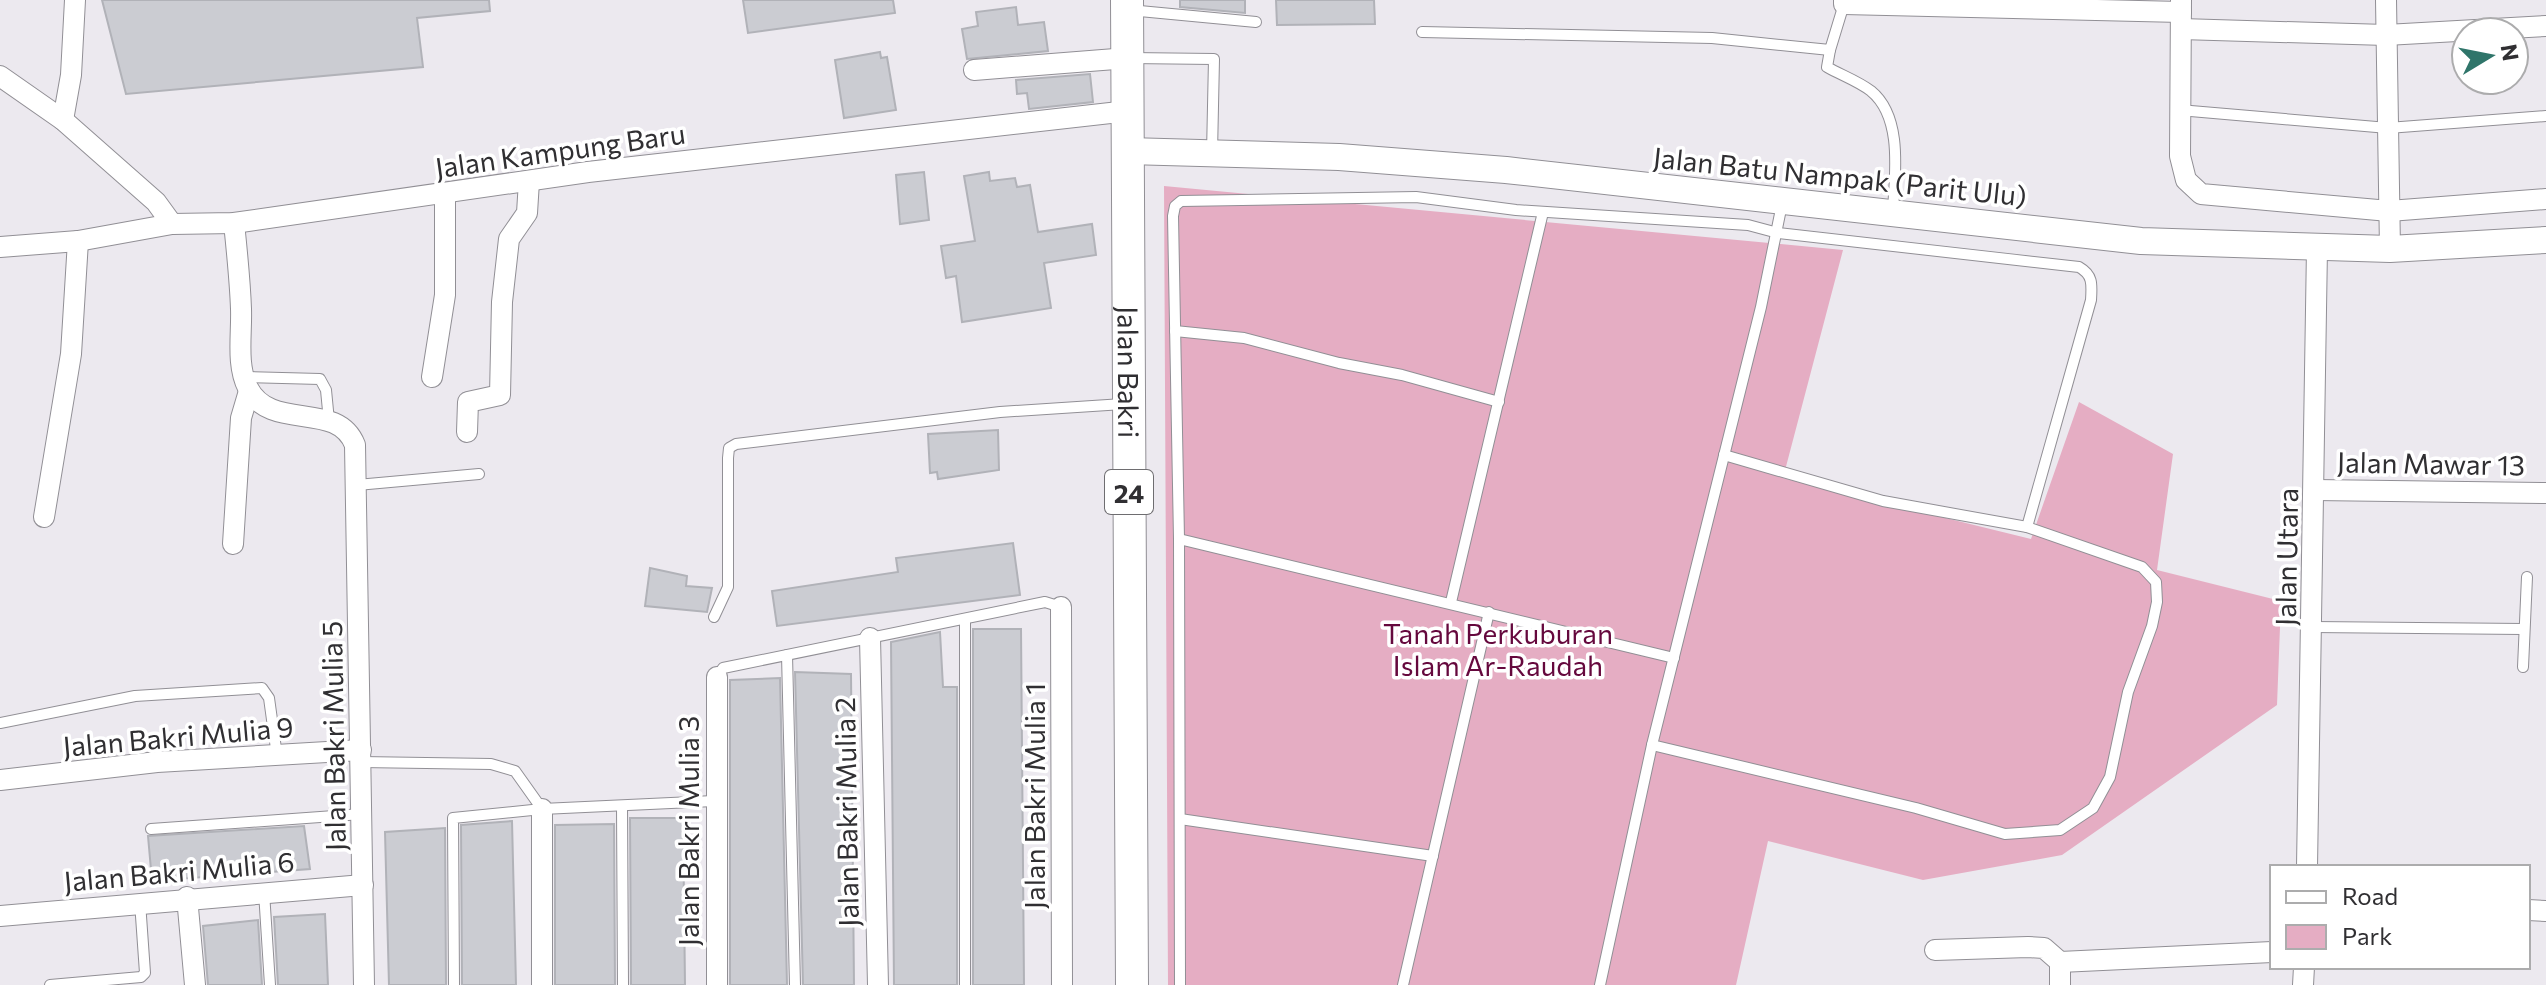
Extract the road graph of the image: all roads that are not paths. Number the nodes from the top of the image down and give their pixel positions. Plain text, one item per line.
1 (75, 0) edge
2 (2386, 0) edge
3 (1844, 2) edge
4 (1127, 5) edge
5 (2181, 14) edge
6 (1256, 22) dead end
7 (2546, 26) edge
8 (1422, 32) dead end
9 (2386, 35) junction
10 (1830, 50) junction
11 (1128, 58) junction
12 (974, 70) dead end
13 (0, 76) edge
14 (2179, 110) junction
15 (1128, 111) junction
16 (2546, 116) edge
17 (63, 120) junction
18 (2388, 128) junction
19 (1128, 151) junction
20 (1212, 153) junction
21 (529, 181) junction
22 (445, 193) junction
23 (2546, 199) edge
24 (1783, 202) junction
25 (2389, 211) junction
26 (1543, 212) junction
27 (1893, 215) junction
28 (234, 223) junction
29 (172, 224) junction
30 (1778, 233) junction
31 (2546, 240) edge
32 (78, 241) junction
33 (0, 247) edge
34 (2317, 248) junction
35 (2390, 249) junction
36 (1175, 331) junction
37 (432, 377) dead end
38 (246, 384) junction
39 (1499, 402) junction
40 (1129, 403) junction
41 (329, 421) junction
42 (467, 432) dead end
43 (1724, 455) junction
44 (479, 474) dead end
45 (357, 485) junction
46 (2315, 490) junction
47 (2546, 493) edge
48 (44, 517) dead end
49 (2027, 527) junction
50 (1179, 539) junction
51 (233, 544) dead end
52 (2527, 577) dead end
53 (1451, 602) junction
54 (1061, 607) joint
55 (1489, 612) junction
56 (714, 617) dead end
57 (965, 619) junction
58 (2313, 627) junction
59 (2523, 629) junction
60 (870, 638) junction
61 (787, 655) junction
62 (1674, 658) junction
63 (2523, 667) dead end
64 (717, 677) joint
65 (0, 723) edge
66 (1652, 745) junction
67 (277, 756) junction
68 (361, 756) junction
69 (0, 780) edge
70 (714, 801) junction
71 (622, 806) junction
72 (542, 809) junction
73 (362, 814) junction
74 (1180, 819) junction
75 (151, 829) dead end
76 (1433, 856) junction
77 (2307, 865) edge
78 (363, 885) junction
79 (264, 892) junction
80 (187, 897) junction
81 (140, 902) junction
82 (0, 916) edge
83 (1935, 950) dead end
84 (2270, 952) edge
85 (2060, 962) junction
86 (50, 985) edge
87 (195, 985) edge
88 (270, 985) edge
89 (364, 985) edge
90 (454, 985) edge
91 (542, 985) edge
92 (623, 985) edge
93 (717, 985) edge
94 (795, 985) edge
95 (878, 985) edge
96 (965, 985) edge
97 (1062, 985) edge
98 (1132, 985) edge
99 (1180, 985) edge
100 (1403, 985) edge
101 (1600, 985) edge
102 (2060, 985) edge

1 - 17 street
2 - 9 street
3 - 5 street
3 - 10 lane
4 - 6 lane
4 - 11 main road, Jalan Bakri / 24
5 - 9 street
5 - 14 street
7 - 9 street
8 - 10 lane
9 - 18 street
10 - 27 lane
11 - 12 street
11 - 15 main road, Jalan Bakri / 24
11 - 20 lane
13 - 17 street
14 - 18 lane
14 - 25 street
15 - 19 main road, Jalan Bakri / 24
15 - 21 street, Jalan Kampung Baru
16 - 18 lane
17 - 29 street
18 - 25 street
19 - 20 street, Jalan Batu Nampak (Parit Ulu)
19 - 40 main road, Jalan Bakri / 24
20 - 24 street, Jalan Batu Nampak (Parit Ulu)
21 - 22 street, Jalan Kampung Baru
21 - 42 street
22 - 28 street, Jalan Kampung Baru
22 - 37 street
23 - 25 street
24 - 27 street, Jalan Batu Nampak (Parit Ulu)
24 - 30 lane
25 - 35 street
26 - 30 lane
26 - 36 lane
26 - 39 lane
27 - 34 street, Jalan Batu Nampak (Parit Ulu)
28 - 29 street, Jalan Kampung Baru
28 - 38 street
29 - 32 street, Jalan Kampung Baru
30 - 43 lane
30 - 49 lane
31 - 35 street, Jalan Batu Nampak (Parit Ulu)
32 - 33 street, Jalan Kampung Baru
32 - 48 street
34 - 35 street, Jalan Batu Nampak (Parit Ulu)
34 - 46 street, Jalan Utara
36 - 39 lane
36 - 50 lane
38 - 41 street
38 - 41 lane
38 - 51 street
39 - 53 lane
40 - 56 lane
40 - 98 main road, Jalan Bakri / 24
41 - 45 street, Jalan Bakri Mulia 5
43 - 49 lane
43 - 62 lane
44 - 45 lane
45 - 68 street, Jalan Bakri Mulia 5
46 - 47 street, Jalan Mawar 13
46 - 58 street, Jalan Utara
49 - 66 lane
50 - 53 lane
50 - 74 lane
52 - 59 lane
53 - 55 lane
54 - 57 lane
54 - 97 street, Jalan Bakri Mulia 1
55 - 62 lane
55 - 76 lane
57 - 60 lane
57 - 96 lane
58 - 59 lane
58 - 77 street, Jalan Utara
59 - 63 lane
60 - 61 lane
60 - 95 street, Jalan Bakri Mulia 2
61 - 64 lane
61 - 94 lane
62 - 66 lane
64 - 70 street, Jalan Bakri Mulia 3
65 - 67 lane
66 - 101 lane
67 - 68 street, Jalan Bakri Mulia 9
67 - 69 street, Jalan Bakri Mulia 9
68 - 72 lane
68 - 73 street, Jalan Bakri Mulia 5
70 - 71 lane
70 - 93 street, Jalan Bakri Mulia 3
71 - 72 lane
71 - 92 lane
72 - 90 lane
72 - 91 street
73 - 75 lane
73 - 78 street, Jalan Bakri Mulia 5
74 - 76 lane
74 - 99 lane
76 - 100 lane
78 - 79 street, Jalan Bakri Mulia 6
78 - 89 street, Jalan Bakri Mulia 5
79 - 80 street, Jalan Bakri Mulia 6
79 - 88 lane
80 - 81 street, Jalan Bakri Mulia 6
80 - 87 street
81 - 82 street, Jalan Bakri Mulia 6
81 - 86 lane
83 - 85 street
84 - 85 street
85 - 102 street

